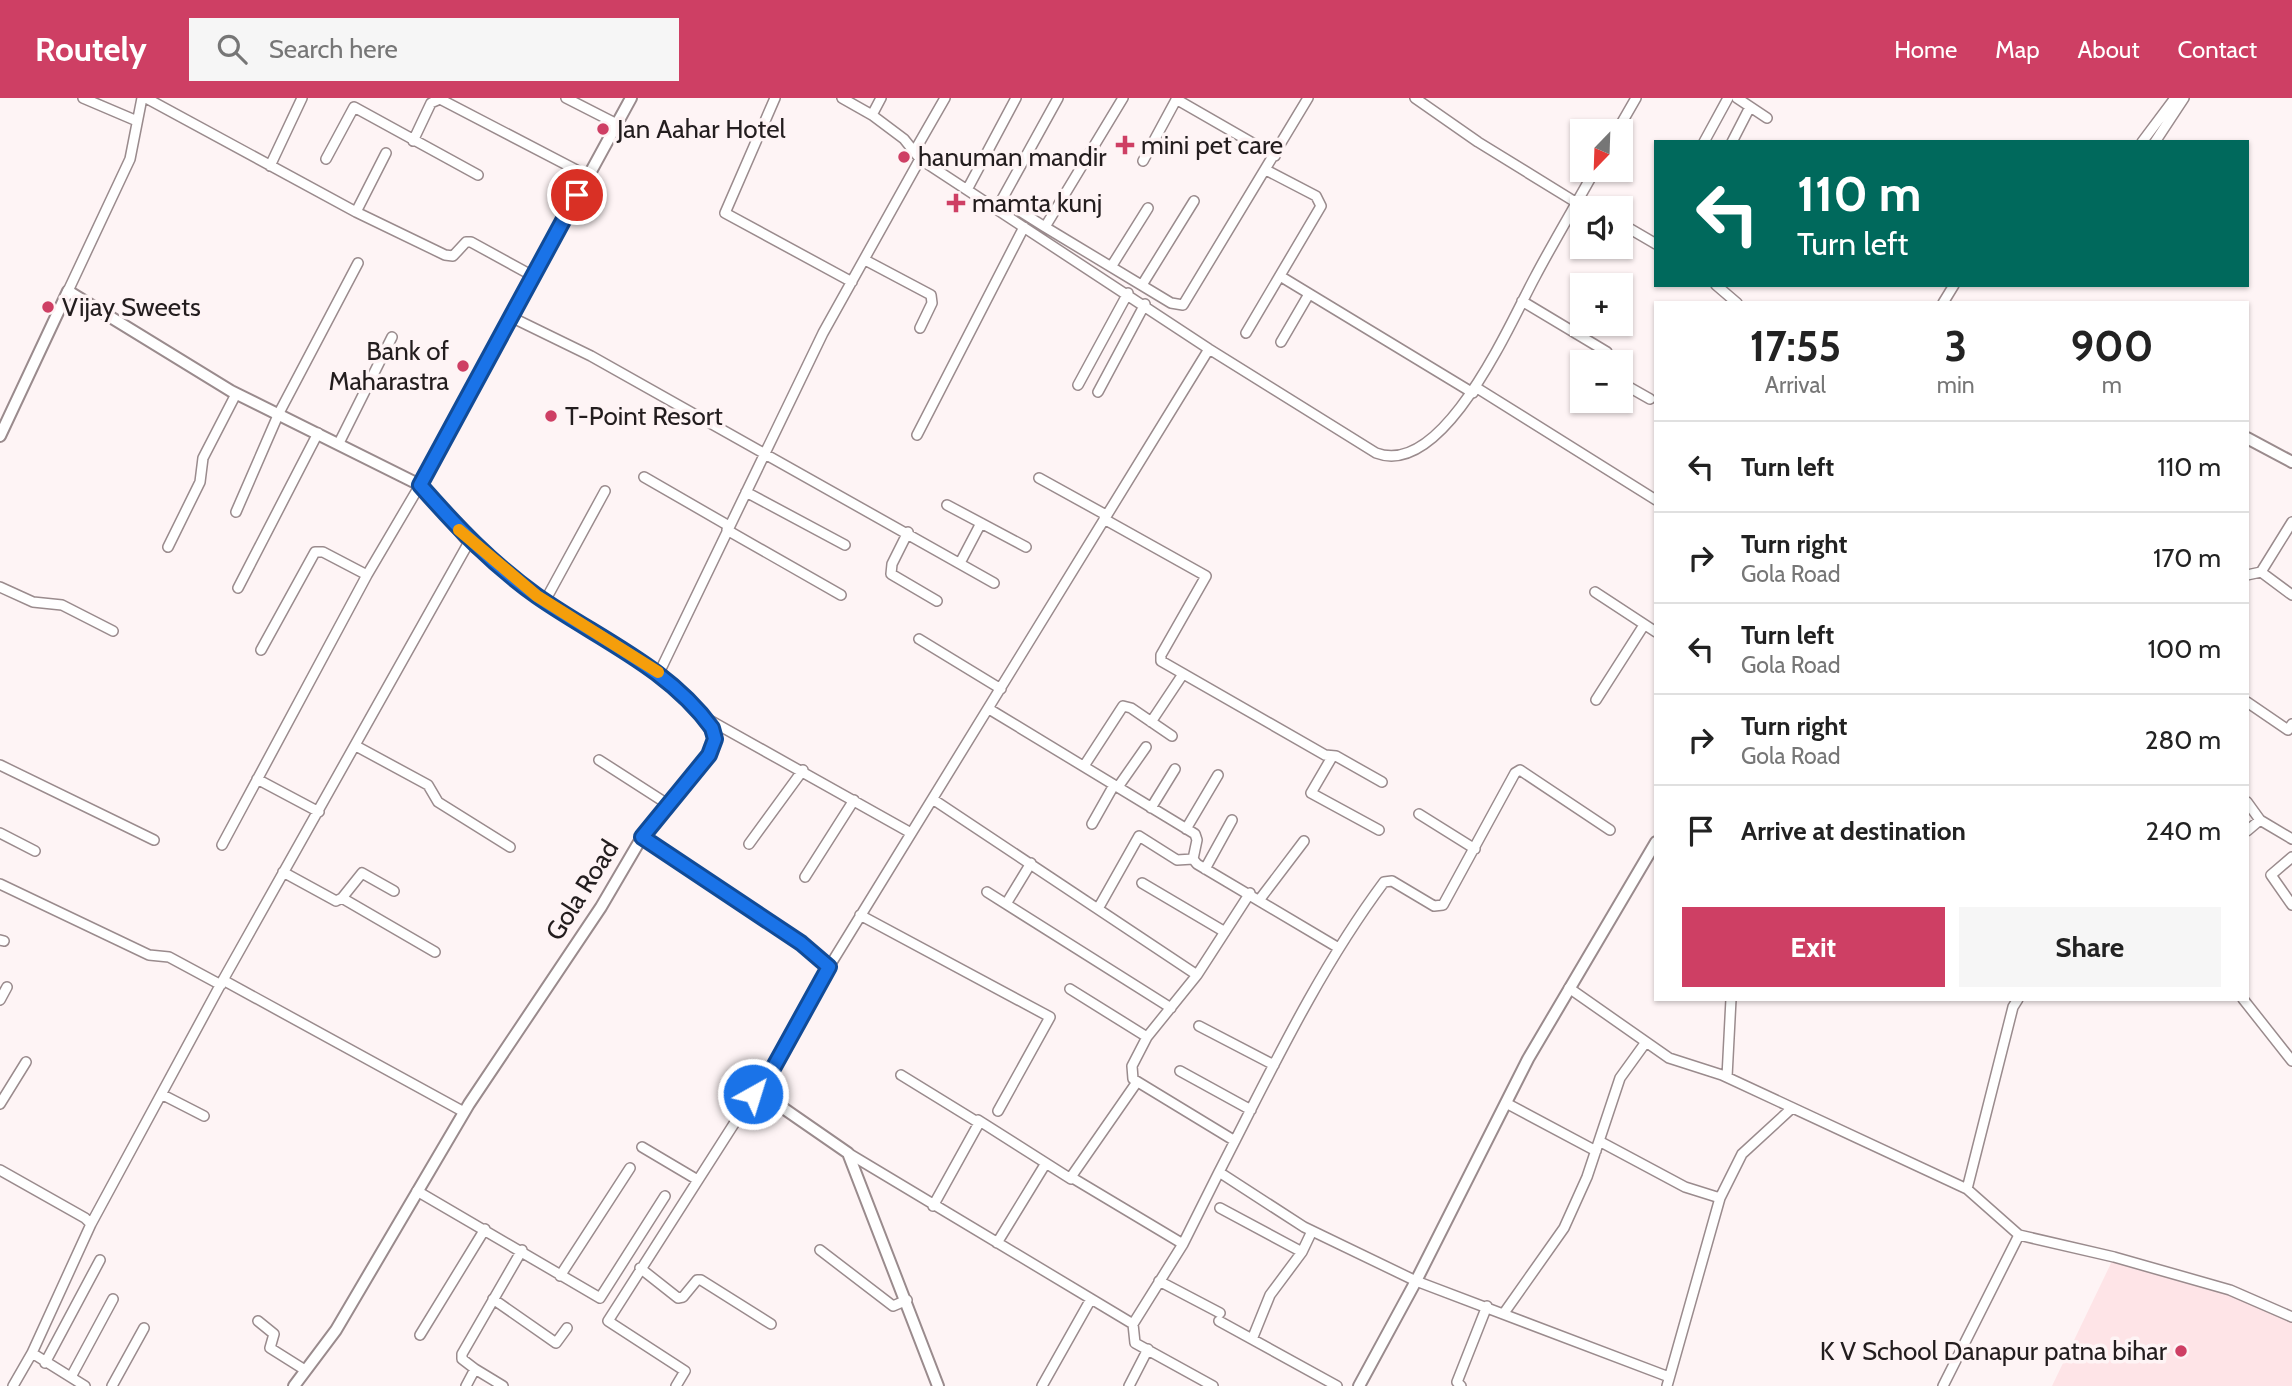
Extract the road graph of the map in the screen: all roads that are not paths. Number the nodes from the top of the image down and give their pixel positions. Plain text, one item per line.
1 (83, 98) edge
2 (144, 98) edge
3 (302, 98) edge
4 (566, 98) edge
5 (631, 98) edge
6 (775, 98) edge
7 (842, 98) edge
8 (881, 98) edge
9 (945, 98) edge
10 (1016, 98) edge
11 (1058, 98) edge
12 (1122, 98) edge
13 (1176, 98) edge
14 (1308, 98) edge
15 (1415, 98) edge
16 (1636, 98) edge
17 (1728, 98) edge
18 (1737, 98) edge
19 (2175, 98) edge
20 (2184, 98) edge
21 (1750, 107) junction
22 (872, 114) junction
23 (1767, 118) dead end
24 (1624, 119) edge
25 (136, 121) junction
26 (617, 124) junction
27 (1705, 140) edge
28 (1733, 140) edge
29 (2144, 140) edge
30 (2156, 140) edge
31 (413, 141) junction
32 (386, 153) dead end
33 (917, 155) junction
34 (1275, 156) junction
35 (326, 159) dead end
36 (1143, 162) dead end
37 (270, 166) junction
38 (1266, 170) junction
39 (478, 175) dead end
40 (588, 176) junction
41 (968, 188) junction
42 (1571, 196) edge
43 (1194, 201) dead end
44 (999, 204) junction
45 (1148, 208) dead end
46 (356, 212) junction
47 (1570, 214) edge
48 (1024, 227) junction
49 (1045, 227) junction
50 (1633, 231) edge
51 (1654, 243) edge
52 (865, 260) junction
53 (358, 263) dead end
54 (1111, 267) junction
55 (533, 276) junction
56 (1280, 276) junction
57 (852, 282) junction
58 (1142, 285) junction
59 (1718, 287) edge
60 (68, 291) junction
61 (1128, 293) junction
62 (1309, 294) junction
63 (1522, 301) junction
64 (1735, 301) edge
65 (1145, 304) junction
66 (511, 317) junction
67 (920, 328) dead end
68 (1246, 333) dead end
69 (392, 337) dead end
70 (1281, 342) dead end
71 (1209, 349) junction
72 (1602, 350) edge
73 (1078, 385) dead end
74 (1633, 389) edge
75 (1475, 391) junction
76 (1098, 392) dead end
77 (236, 394) junction
78 (1650, 399) dead end
79 (279, 414) junction
80 (318, 433) junction
81 (917, 435) dead end
82 (0, 436) edge
83 (2249, 439) edge
84 (339, 443) junction
85 (764, 453) junction
86 (2292, 462) edge
87 (644, 477) dead end
88 (1039, 478) dead end
89 (420, 485) junction
90 (605, 491) dead end
91 (746, 492) junction
92 (1654, 499) edge
93 (947, 505) dead end
94 (236, 512) dead end
95 (1105, 517) junction
96 (2292, 522) edge
97 (981, 523) junction
98 (728, 528) junction
99 (908, 532) junction
100 (470, 542) junction
101 (845, 545) dead end
102 (167, 547) dead end
103 (1026, 547) dead end
104 (960, 563) junction
105 (2261, 572) junction
106 (367, 575) junction
107 (2249, 575) edge
108 (994, 583) dead end
109 (0, 587) edge
110 (238, 588) dead end
111 (1595, 592) dead end
112 (841, 595) dead end
113 (2292, 595) edge
114 (545, 601) junction
115 (937, 601) dead end
116 (1644, 625) junction
117 (113, 631) dead end
118 (1654, 631) edge
119 (919, 639) dead end
120 (261, 650) dead end
121 (659, 673) junction
122 (1183, 674) junction
123 (1001, 689) junction
124 (1596, 700) dead end
125 (2249, 703) edge
126 (989, 709) junction
127 (704, 717) junction
128 (1151, 722) junction
129 (2292, 724) edge
130 (1171, 736) dead end
131 (356, 746) junction
132 (1146, 747) dead end
133 (1332, 757) junction
134 (599, 760) dead end
135 (0, 765) edge
136 (1084, 766) junction
137 (1175, 769) dead end
138 (803, 770) junction
139 (1218, 775) dead end
140 (257, 779) junction
141 (1382, 782) dead end
142 (1116, 786) junction
143 (854, 800) junction
144 (934, 800) junction
145 (669, 805) junction
146 (2249, 805) edge
147 (1152, 807) junction
148 (320, 812) junction
149 (1419, 814) dead end
150 (1232, 820) dead end
151 (2260, 820) junction
152 (1092, 824) dead end
153 (1186, 829) junction
154 (2249, 829) edge
155 (1379, 830) dead end
156 (1609, 831) dead end
157 (0, 833) edge
158 (911, 833) junction
159 (642, 837) junction
160 (2292, 839) edge
161 (154, 840) dead end
162 (1304, 841) dead end
163 (749, 844) dead end
164 (222, 845) dead end
165 (1654, 845) edge
166 (510, 847) dead end
167 (1475, 849) junction
168 (35, 851) dead end
169 (2292, 857) edge
170 (1193, 859) junction
171 (1031, 863) junction
172 (1205, 869) junction
173 (283, 872) junction
174 (806, 877) dead end
175 (1142, 883) dead end
176 (0, 884) edge
177 (394, 891) dead end
178 (987, 892) dead end
179 (1250, 893) junction
180 (342, 898) junction
181 (1260, 899) junction
182 (1006, 904) junction
183 (2292, 905) edge
184 (1098, 907) junction
185 (860, 915) junction
186 (1225, 932) junction
187 (1337, 947) junction
188 (435, 952) dead end
189 (829, 967) junction
190 (1197, 975) junction
191 (222, 983) junction
192 (7, 987) dead end
193 (1569, 988) junction
194 (1070, 989) dead end
195 (0, 1000) edge
196 (1731, 1001) edge
197 (2017, 1001) edge
198 (2245, 1001) edge
199 (1171, 1008) junction
200 (1199, 1026) dead end
201 (1147, 1037) junction
202 (1646, 1042) junction
203 (2292, 1061) edge
204 (26, 1062) dead end
205 (1274, 1065) junction
206 (1180, 1071) dead end
207 (901, 1075) dead end
208 (1727, 1077) junction
209 (1137, 1082) junction
210 (760, 1092) junction
211 (163, 1096) junction
212 (1506, 1103) junction
213 (0, 1104) edge
214 (1792, 1108) junction
215 (1251, 1110) junction
216 (998, 1111) dead end
217 (464, 1112) junction
218 (204, 1116) dead end
219 (978, 1120) junction
220 (1235, 1141) junction
221 (1599, 1141) junction
222 (642, 1147) dead end
223 (1596, 1151) junction
224 (848, 1153) junction
225 (1046, 1163) junction
226 (630, 1168) dead end
227 (0, 1171) edge
228 (1219, 1172) junction
229 (1071, 1178) junction
230 (696, 1179) junction
231 (1967, 1189) junction
232 (417, 1191) junction
233 (665, 1196) dead end
234 (1720, 1198) junction
235 (933, 1206) junction
236 (1220, 1208) dead end
237 (91, 1224) junction
238 (485, 1229) junction
239 (1312, 1231) junction
240 (2019, 1235) junction
241 (996, 1243) junction
242 (1183, 1244) junction
243 (522, 1250) junction
244 (820, 1250) dead end
245 (1302, 1252) junction
246 (100, 1260) dead end
247 (640, 1268) junction
248 (560, 1276) junction
249 (1159, 1281) junction
250 (1416, 1281) junction
251 (113, 1299) dead end
252 (493, 1299) junction
253 (1091, 1299) junction
254 (907, 1300) junction
255 (1487, 1306) junction
256 (1504, 1313) junction
257 (2292, 1317) edge
258 (258, 1321) dead end
259 (771, 1324) dead end
260 (1133, 1324) junction
261 (144, 1328) dead end
262 (567, 1328) dead end
263 (420, 1335) dead end
264 (1253, 1338) junction
265 (1148, 1349) junction
266 (32, 1353) junction
267 (46, 1363) junction
268 (475, 1369) junction
269 (305, 1370) junction
270 (1668, 1382) edge
271 (78, 1383) edge
272 (1458, 1385) edge
273 (13, 1386) edge
274 (112, 1386) edge
275 (294, 1386) edge
276 (466, 1386) edge
277 (503, 1386) edge
278 (676, 1386) edge
279 (938, 1386) edge
280 (1042, 1386) edge
281 (1129, 1386) edge
282 (1213, 1386) edge
283 (1337, 1386) edge
284 (1359, 1386) edge
285 (1942, 1386) edge

1 - 25 street
2 - 25 street
2 - 37 street
3 - 37 street
4 - 26 street
5 - 26 street
6 - 57 street
7 - 22 street
8 - 22 street
9 - 33 street
10 - 41 street
11 - 44 street
12 - 49 street
13 - 34 street
13 - 36 street
14 - 34 street
15 - 42 street
16 - 24 street
17 - 27 street
18 - 21 street
19 - 29 street
20 - 30 street
21 - 23 street
21 - 28 street
22 - 33 street
25 - 60 street
26 - 40 street
31 - 35 street
31 - 39 street
31 - 40 street
32 - 46 street
33 - 41 street
33 - 52 street
34 - 38 street
37 - 46 street
38 - 56 street
38 - 58 street
40 - 55 street
41 - 44 street
43 - 58 street
44 - 48 street
44 - 49 street
45 - 54 street
46 - 55 street
47 - 63 street
48 - 61 street
48 - 81 street
49 - 54 street
50 - 51 street
52 - 57 street
52 - 67 street
53 - 79 street
54 - 58 street
55 - 66 street
56 - 62 street
56 - 68 street
57 - 85 street
59 - 64 street
60 - 77 street
60 - 82 street
61 - 65 street
61 - 73 street
62 - 70 street
62 - 75 street
63 - 72 street
63 - 75 street
65 - 71 street
65 - 76 street
66 - 85 street
66 - 89 street
69 - 84 street
71 - 75 street
71 - 95 street
74 - 78 street
75 - 92 street
77 - 79 street
77 - 102 street
79 - 80 street
79 - 94 street
80 - 84 street
80 - 110 street
83 - 86 street
84 - 89 street
85 - 91 street
85 - 99 street
87 - 98 street
88 - 95 street
89 - 100 street
89 - 106 street
90 - 114 street
91 - 98 street
91 - 101 street
93 - 97 street
95 - 122 street
95 - 123 street
96 - 105 street
97 - 103 street
97 - 104 street
98 - 112 street
98 - 121 street
99 - 104 street
99 - 115 street
100 - 114 street
100 - 131 street
104 - 108 street
105 - 107 street
105 - 113 street
106 - 120 street
106 - 140 street
109 - 117 street
111 - 116 street
114 - 121 street
116 - 118 street
116 - 124 street
119 - 123 street
121 - 127 street
122 - 128 street
122 - 133 street
123 - 126 street
125 - 129 street
126 - 136 street
126 - 144 street
127 - 138 street
127 - 145 street, Gola Road
128 - 130 street
128 - 136 street
131 - 148 street
131 - 166 street
132 - 142 street
133 - 141 street
133 - 155 street
134 - 145 street
135 - 161 street
136 - 142 street
137 - 147 street
138 - 143 street
138 - 163 street
139 - 153 street
140 - 148 street
140 - 164 street
142 - 147 street
142 - 152 street
143 - 158 street
143 - 174 street
144 - 158 street
144 - 171 street
145 - 159 street, Gola Road
146 - 151 street
147 - 153 street
148 - 173 street
149 - 167 street
150 - 172 street
151 - 154 street
151 - 160 street
153 - 170 street
156 - 167 street
157 - 168 street
158 - 185 street
159 - 189 street
159 - 217 street, Gola Road
162 - 181 street
165 - 193 street
167 - 187 street
169 - 183 street
170 - 172 street
170 - 184 street
171 - 182 street
171 - 184 street
172 - 179 street
173 - 180 street
173 - 191 street
175 - 186 street
176 - 191 street
177 - 180 street
178 - 182 street
179 - 181 street
179 - 186 street
180 - 188 street
181 - 187 street
182 - 199 street
184 - 190 street
185 - 189 street
185 - 216 street
186 - 190 street
187 - 205 street
189 - 210 street
190 - 199 street
191 - 211 street
191 - 217 street
192 - 195 street
193 - 202 street
193 - 212 street
194 - 201 street
196 - 208 street
197 - 231 street
198 - 203 street
199 - 201 street
200 - 205 street
201 - 209 street
202 - 208 street
202 - 221 street
204 - 213 street
205 - 215 street
206 - 215 street
207 - 219 street
208 - 214 street
209 - 220 street
209 - 229 street
210 - 224 street
210 - 230 street
211 - 218 street
211 - 237 street
212 - 223 street
212 - 250 street
214 - 231 street
214 - 234 street
215 - 220 street
217 - 232 street, Gola Road
219 - 225 street
219 - 235 street
220 - 228 street
221 - 223 street
221 - 234 street
222 - 230 street
223 - 256 street
224 - 235 street
224 - 254 street
225 - 229 street
225 - 241 street
226 - 248 street
227 - 237 street
228 - 239 street
228 - 242 street
229 - 242 street
230 - 247 street
231 - 240 street
232 - 238 street
232 - 269 street, Gola Road
233 - 248 street
234 - 270 street
235 - 241 street
236 - 245 street
237 - 266 street
238 - 243 street
238 - 263 street
239 - 245 street
239 - 250 street
240 - 257 street
240 - 285 street
241 - 253 street
242 - 249 street
243 - 248 street
243 - 252 street
244 - 254 street
245 - 264 street
246 - 267 street
247 - 259 street
247 - 278 street
249 - 260 street
249 - 264 street
250 - 255 street
250 - 284 street
251 - 271 street
252 - 262 street
252 - 268 street
253 - 260 street
253 - 280 street
254 - 279 street
255 - 256 street
255 - 272 street
256 - 270 street
258 - 269 street
260 - 265 street
261 - 274 street
264 - 283 street
265 - 281 street
265 - 282 street
266 - 267 street
266 - 273 street
267 - 271 street
268 - 276 street
268 - 277 street
269 - 275 street, Gola Road

